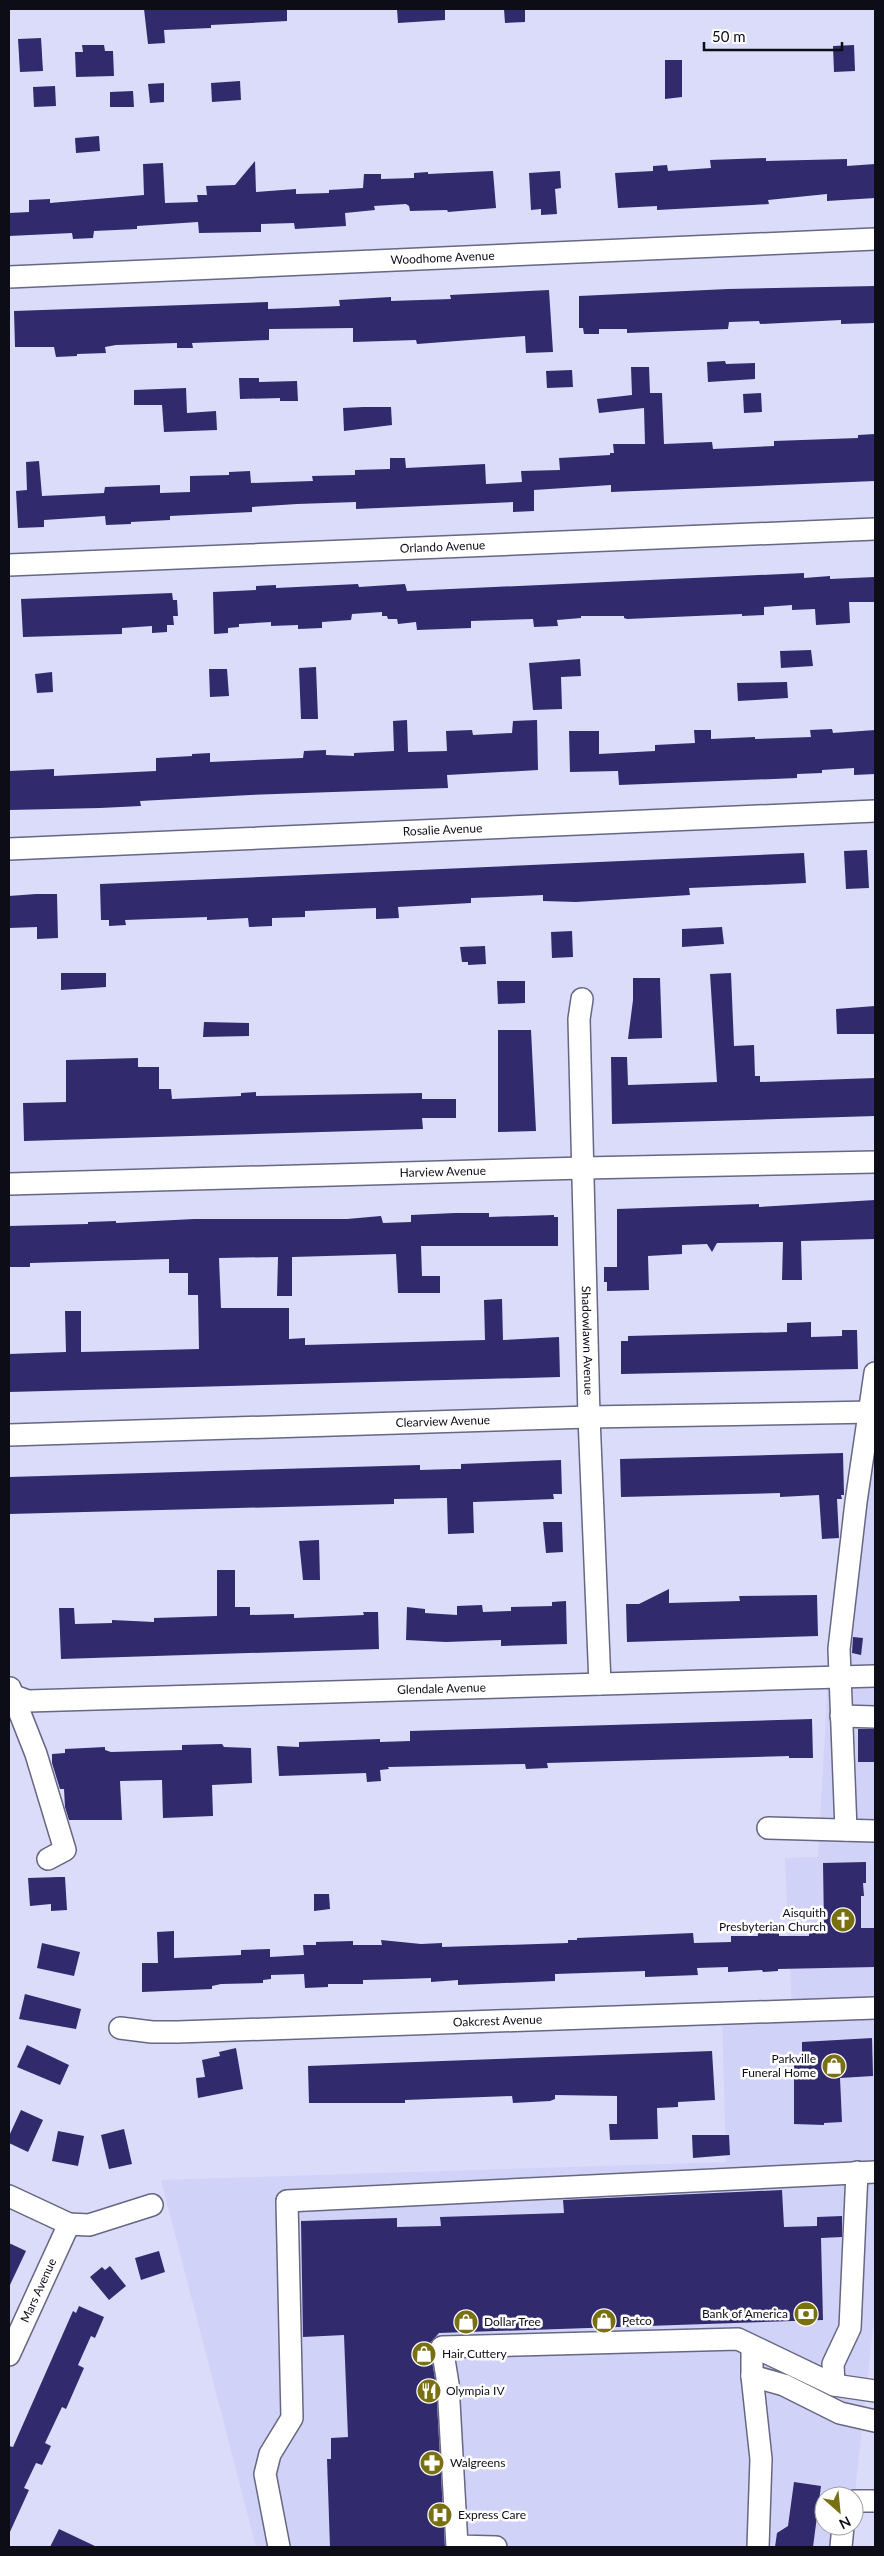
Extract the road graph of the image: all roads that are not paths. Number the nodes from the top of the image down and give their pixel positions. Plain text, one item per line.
1 (875, 239) edge
2 (9, 277) edge
3 (875, 529) edge
4 (9, 565) edge
5 (875, 811) edge
6 (9, 849) edge
7 (582, 999) dead end
8 (875, 1162) edge
9 (584, 1168) junction
10 (9, 1184) edge
11 (875, 1373) edge
12 (873, 1412) edge
13 (589, 1417) junction
14 (9, 1435) edge
15 (875, 1676) edge
16 (840, 1678) junction
17 (600, 1684) junction
18 (10, 1691) edge
19 (841, 1716) junction
20 (875, 1717) edge
21 (768, 1828) dead end
22 (846, 1830) junction
23 (875, 1831) edge
24 (48, 1859) dead end
25 (875, 2008) edge
26 (120, 2028) dead end
27 (866, 2172) edge
28 (9, 2196) edge
29 (152, 2205) dead end
30 (69, 2224) junction
31 (752, 2347) junction
32 (9, 2356) edge
33 (752, 2376) junction
34 (834, 2386) junction
35 (875, 2391) edge
36 (875, 2421) edge
37 (279, 2547) edge
38 (496, 2547) edge
39 (758, 2547) edge

1 - 2 street, Woodhome Avenue
3 - 4 street, Orlando Avenue
5 - 6 street, Rosalie Avenue
7 - 9 street, Shadowlawn Avenue
8 - 9 street, Harview Avenue
9 - 10 street, Harview Avenue
9 - 13 street, Shadowlawn Avenue
11 - 12 street
12 - 13 street, Clearview Avenue
12 - 16 street
13 - 14 street, Clearview Avenue
13 - 17 street, Shadowlawn Avenue
15 - 16 street, Glendale Avenue
16 - 17 street, Glendale Avenue
16 - 19 street
17 - 18 street, Glendale Avenue
18 - 24 street
19 - 20 street
19 - 22 street
21 - 22 street
22 - 23 street
25 - 26 street, Oakcrest Avenue
27 - 34 street
27 - 37 street
28 - 30 street
29 - 30 street
30 - 32 street, Mars Avenue
31 - 33 street
31 - 34 street
31 - 38 street
33 - 36 street
33 - 39 street
34 - 35 street

